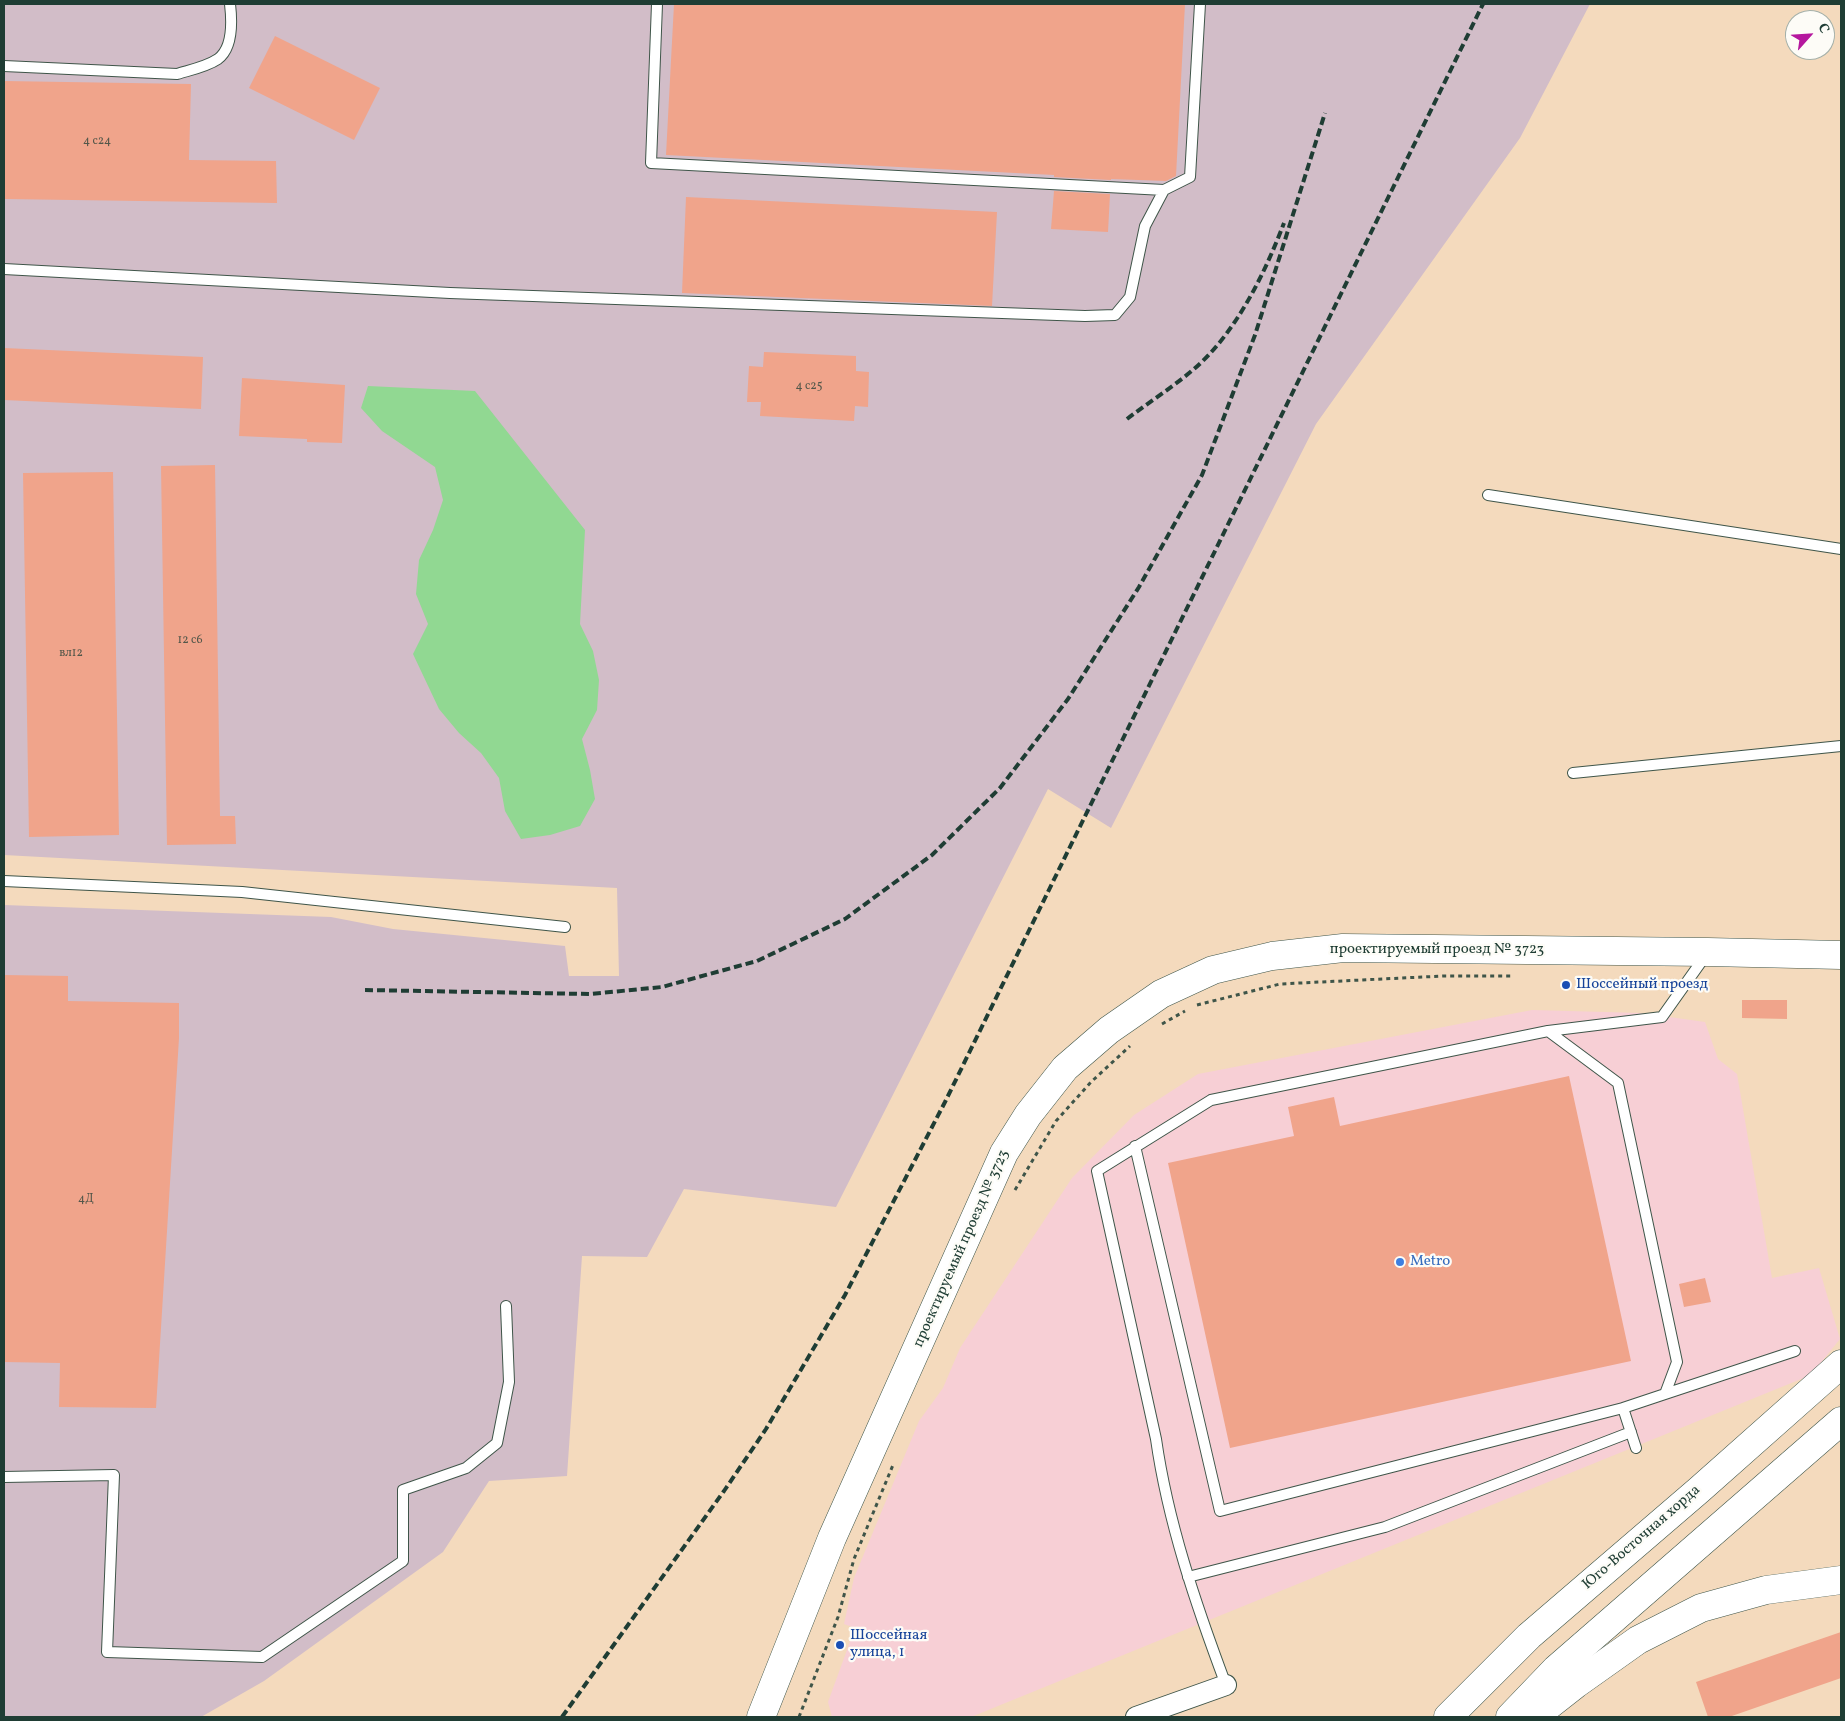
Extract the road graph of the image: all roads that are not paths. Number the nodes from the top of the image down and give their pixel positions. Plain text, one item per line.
1 (230, 4) edge
2 (657, 4) edge
3 (1200, 4) edge
4 (4, 66) edge
5 (1164, 190) junction
6 (4, 270) edge
7 (1488, 495) dead end
8 (1841, 549) edge
9 (1841, 746) edge
10 (1573, 774) dead end
11 (4, 881) edge
12 (565, 927) dead end
13 (1708, 952) junction
14 (1841, 955) edge
15 (1548, 1031) junction
16 (1135, 1146) junction
17 (506, 1306) dead end
18 (1795, 1351) dead end
19 (1841, 1364) edge
20 (1665, 1394) junction
21 (1623, 1408) junction
22 (1841, 1421) edge
23 (1631, 1432) junction
24 (1636, 1448) dead end
25 (4, 1477) edge
26 (1188, 1577) junction
27 (1841, 1580) edge
28 (1226, 1685) joint
29 (761, 1717) edge
30 (1136, 1717) edge
31 (1448, 1717) edge
32 (1510, 1717) edge
33 (1534, 1717) edge

1 - 4 lane
2 - 5 lane
3 - 5 lane
5 - 6 lane
7 - 8 lane
9 - 10 lane
11 - 12 lane
13 - 14 main road, проектируемый проезд № 3723
13 - 15 lane
13 - 29 main road, проектируемый проезд № 3723
15 - 16 lane
15 - 20 lane
16 - 21 lane
16 - 26 lane
17 - 25 lane
18 - 20 lane
19 - 31 main road, Юго-Восточная хорда
20 - 21 lane
21 - 23 lane
22 - 32 main road
23 - 24 lane
23 - 26 lane
26 - 28 lane
27 - 33 main road
28 - 30 street

